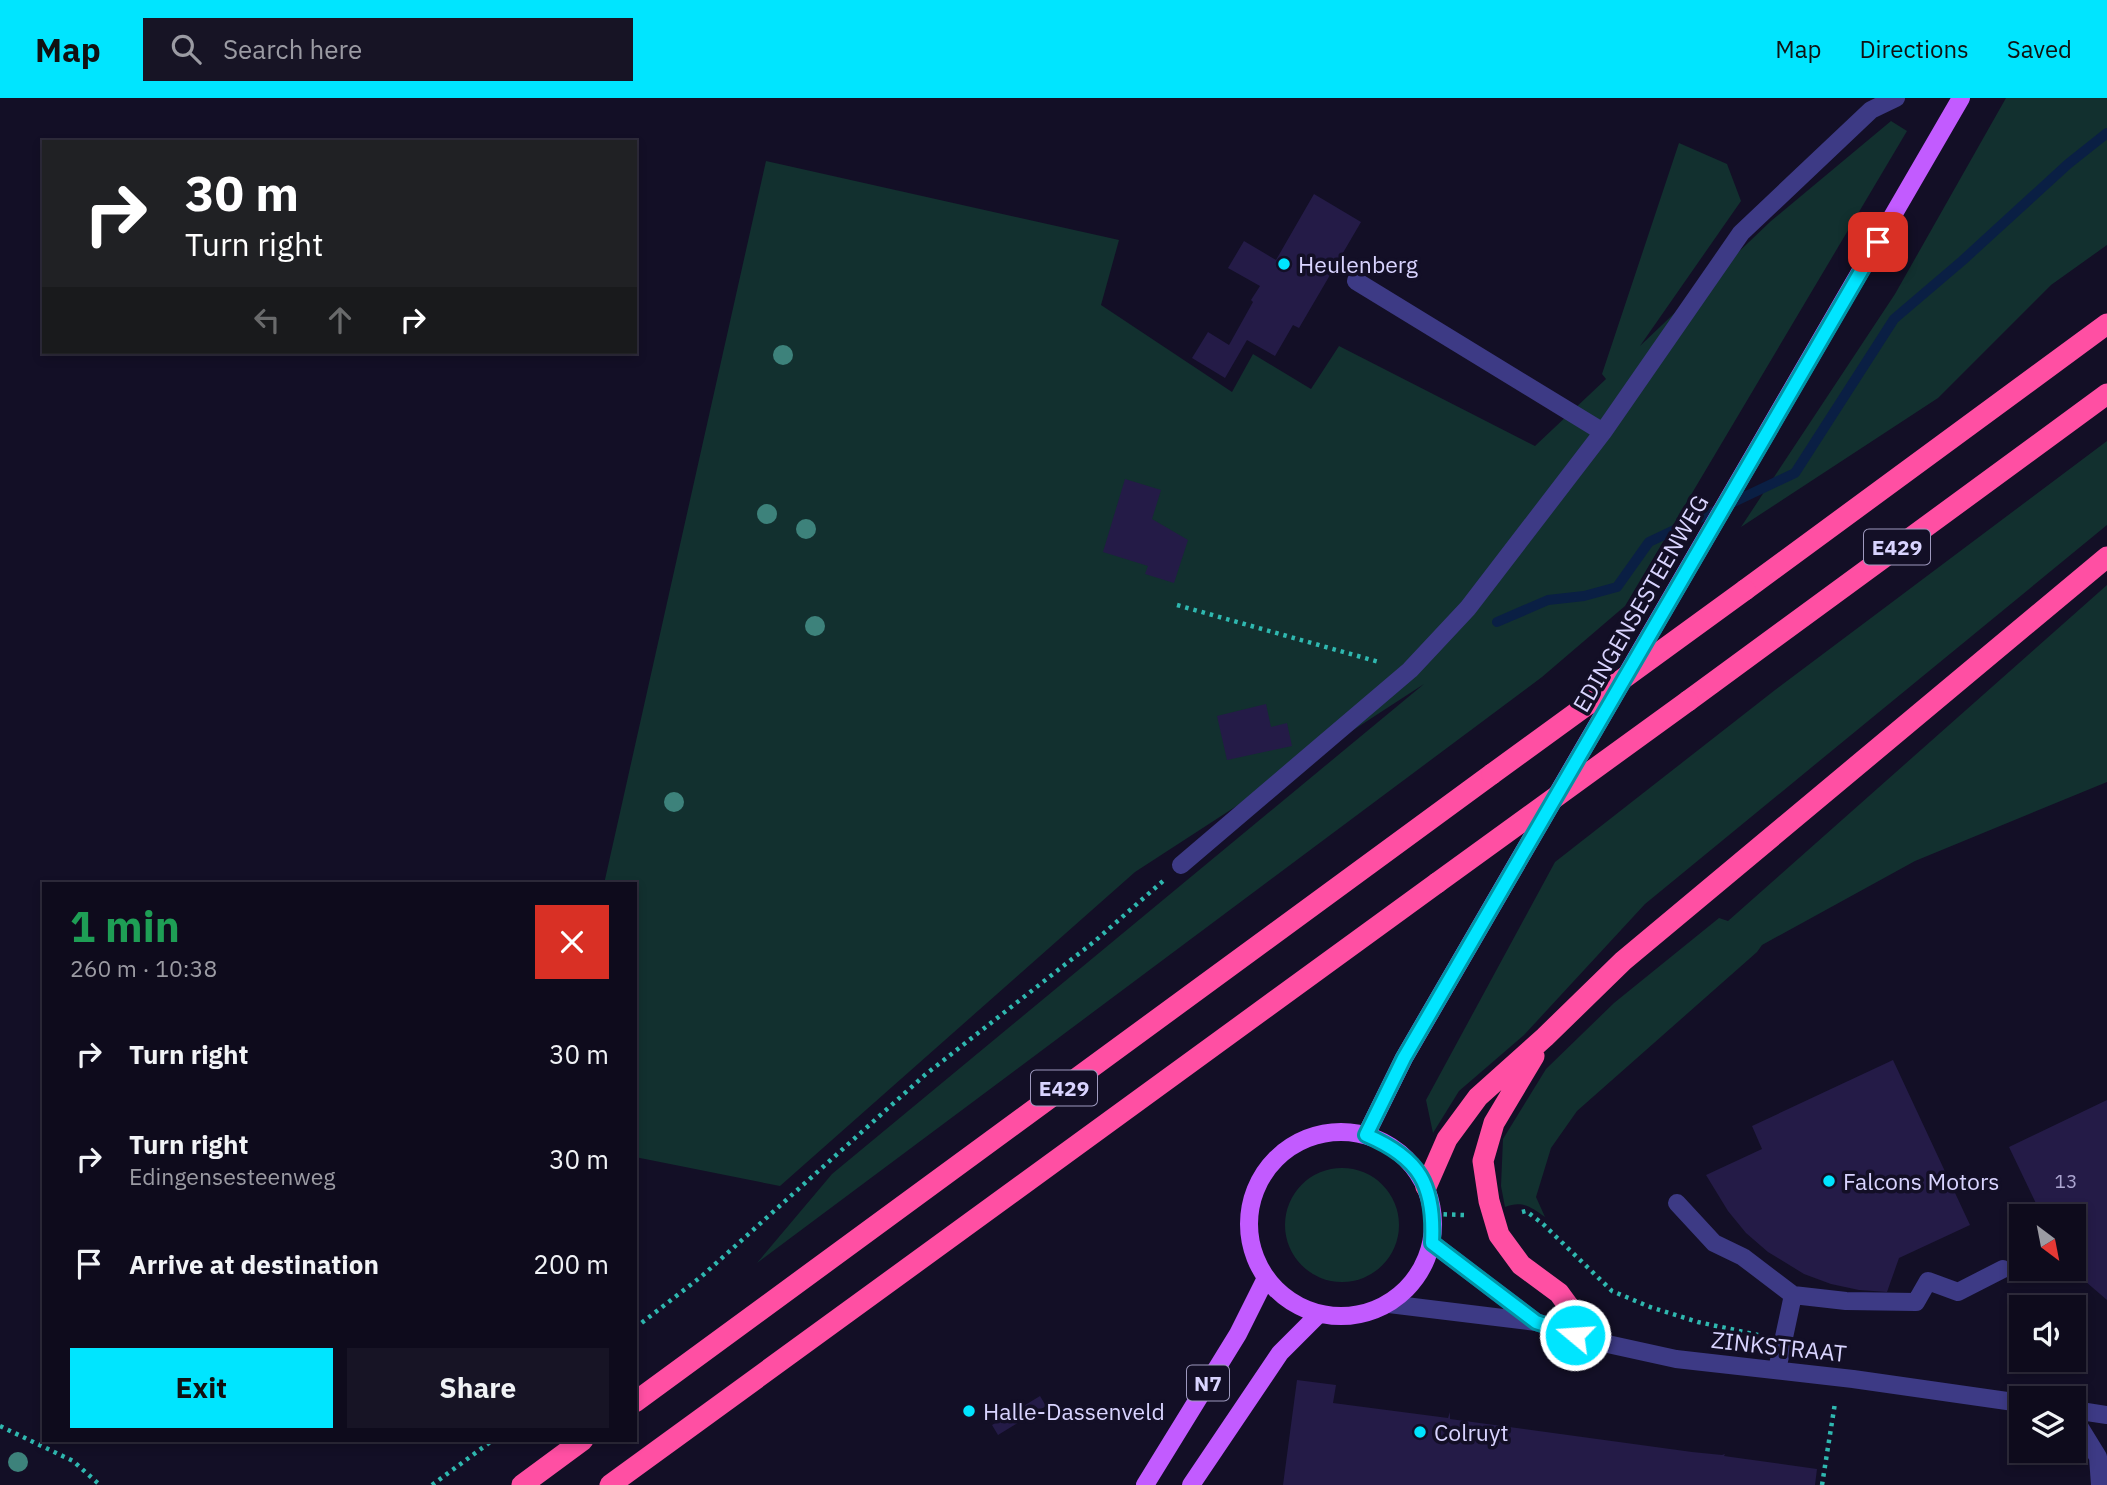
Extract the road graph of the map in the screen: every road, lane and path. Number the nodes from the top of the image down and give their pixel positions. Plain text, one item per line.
1 (1896, 98) edge
2 (1961, 98) edge
3 (1356, 281) dead end
4 (2107, 324) edge
5 (2107, 394) edge
6 (1603, 432) junction
7 (2107, 557) edge
8 (1177, 604) dead end
9 (1410, 670) junction
10 (1181, 865) joint
11 (1545, 1037) junction
12 (1366, 1135) junction
13 (1426, 1187) junction
14 (1677, 1203) dead end
15 (1434, 1214) junction
16 (1493, 1215) junction
17 (1432, 1243) junction
18 (2003, 1269) dead end
19 (1266, 1278) junction
20 (1793, 1295) junction
21 (1389, 1304) junction
22 (1319, 1314) junction
23 (1536, 1322) junction
24 (637, 1326) edge
25 (1594, 1341) junction
26 (1783, 1341) junction
27 (1777, 1370) junction
28 (1839, 1377) junction
29 (637, 1401) edge
30 (2009, 1401) edge
31 (2086, 1412) edge
32 (2107, 1415) edge
33 (0, 1426) edge
34 (2086, 1438) edge
35 (490, 1442) edge
36 (580, 1442) edge
37 (100, 1485) edge
38 (432, 1485) edge
39 (523, 1485) edge
40 (610, 1485) edge
41 (1145, 1485) edge
42 (1191, 1485) edge
43 (1822, 1485) edge
44 (2100, 1485) edge

1 - 6 street
2 - 12 main road, EDINGENSESTEENWEG
3 - 6 street
4 - 29 highway, E429, bridge
5 - 40 highway, E429, bridge
6 - 9 street
7 - 11 highway
8 - 9 path
9 - 10 street
10 - 24 path
11 - 13 highway
11 - 16 highway
12 - 13 main road
12 - 19 main road
13 - 15 main road
14 - 20 street
15 - 16 path
15 - 17 main road
16 - 25 highway
16 - 26 path
17 - 21 main road
17 - 23 street, ZINKSTRAAT
18 - 20 street
19 - 22 main road
19 - 41 main road, N7
20 - 26 street
21 - 22 main road
21 - 23 street, ZINKSTRAAT
22 - 42 main road, N7
23 - 25 street, ZINKSTRAAT
25 - 27 street, ZINKSTRAAT
26 - 27 street
27 - 28 street, ZINKSTRAAT
28 - 30 street, ZINKSTRAAT
28 - 43 path
31 - 32 street
33 - 37 path
34 - 44 street
35 - 38 path
36 - 39 highway

